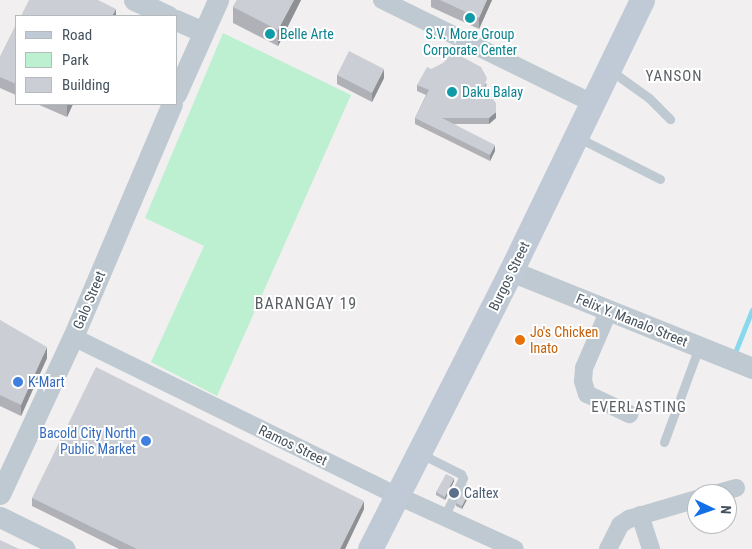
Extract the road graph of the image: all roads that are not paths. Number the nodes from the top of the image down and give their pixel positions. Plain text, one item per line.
1 (134, 0) edge
2 (218, 0) edge
3 (382, 0) edge
4 (642, 0) edge
5 (167, 15) edge
6 (178, 21) edge
7 (203, 32) junction
8 (610, 70) junction
9 (178, 89) edge
10 (594, 104) junction
11 (172, 105) edge
12 (670, 119) dead end
13 (577, 137) junction
14 (660, 179) dead end
15 (511, 271) junction
16 (610, 310) junction
17 (73, 337) junction
18 (699, 347) junction
19 (752, 368) edge
20 (629, 414) dead end
21 (664, 442) dead end
22 (419, 453) junction
23 (0, 494) edge
24 (398, 496) junction
25 (687, 502) edge
26 (640, 515) junction
27 (0, 517) edge
28 (444, 517) junction
29 (65, 549) edge
30 (370, 549) edge
31 (515, 549) edge
32 (608, 549) edge
33 (652, 549) edge

1 - 5 street
2 - 7 street
3 - 10 street
4 - 8 main road, Burgos Street
6 - 7 street
7 - 9 street
8 - 10 main road, Burgos Street
8 - 12 lane
10 - 13 main road, Burgos Street
11 - 17 street, Galo Street
13 - 14 lane
13 - 15 main road, Burgos Street
15 - 16 street, Felix Y. Manalo Street
15 - 22 main road, Burgos Street
16 - 18 street, Felix Y. Manalo Street
16 - 20 street
17 - 23 street, Galo Street
17 - 24 street, Ramos Street
18 - 19 street, Felix Y. Manalo Street
18 - 21 lane
22 - 24 main road, Burgos Street
22 - 28 lane
24 - 28 street, Ramos Street
24 - 30 main road, Burgos Street
25 - 26 street
26 - 32 street
26 - 33 street
27 - 29 street
28 - 31 street, Ramos Street

